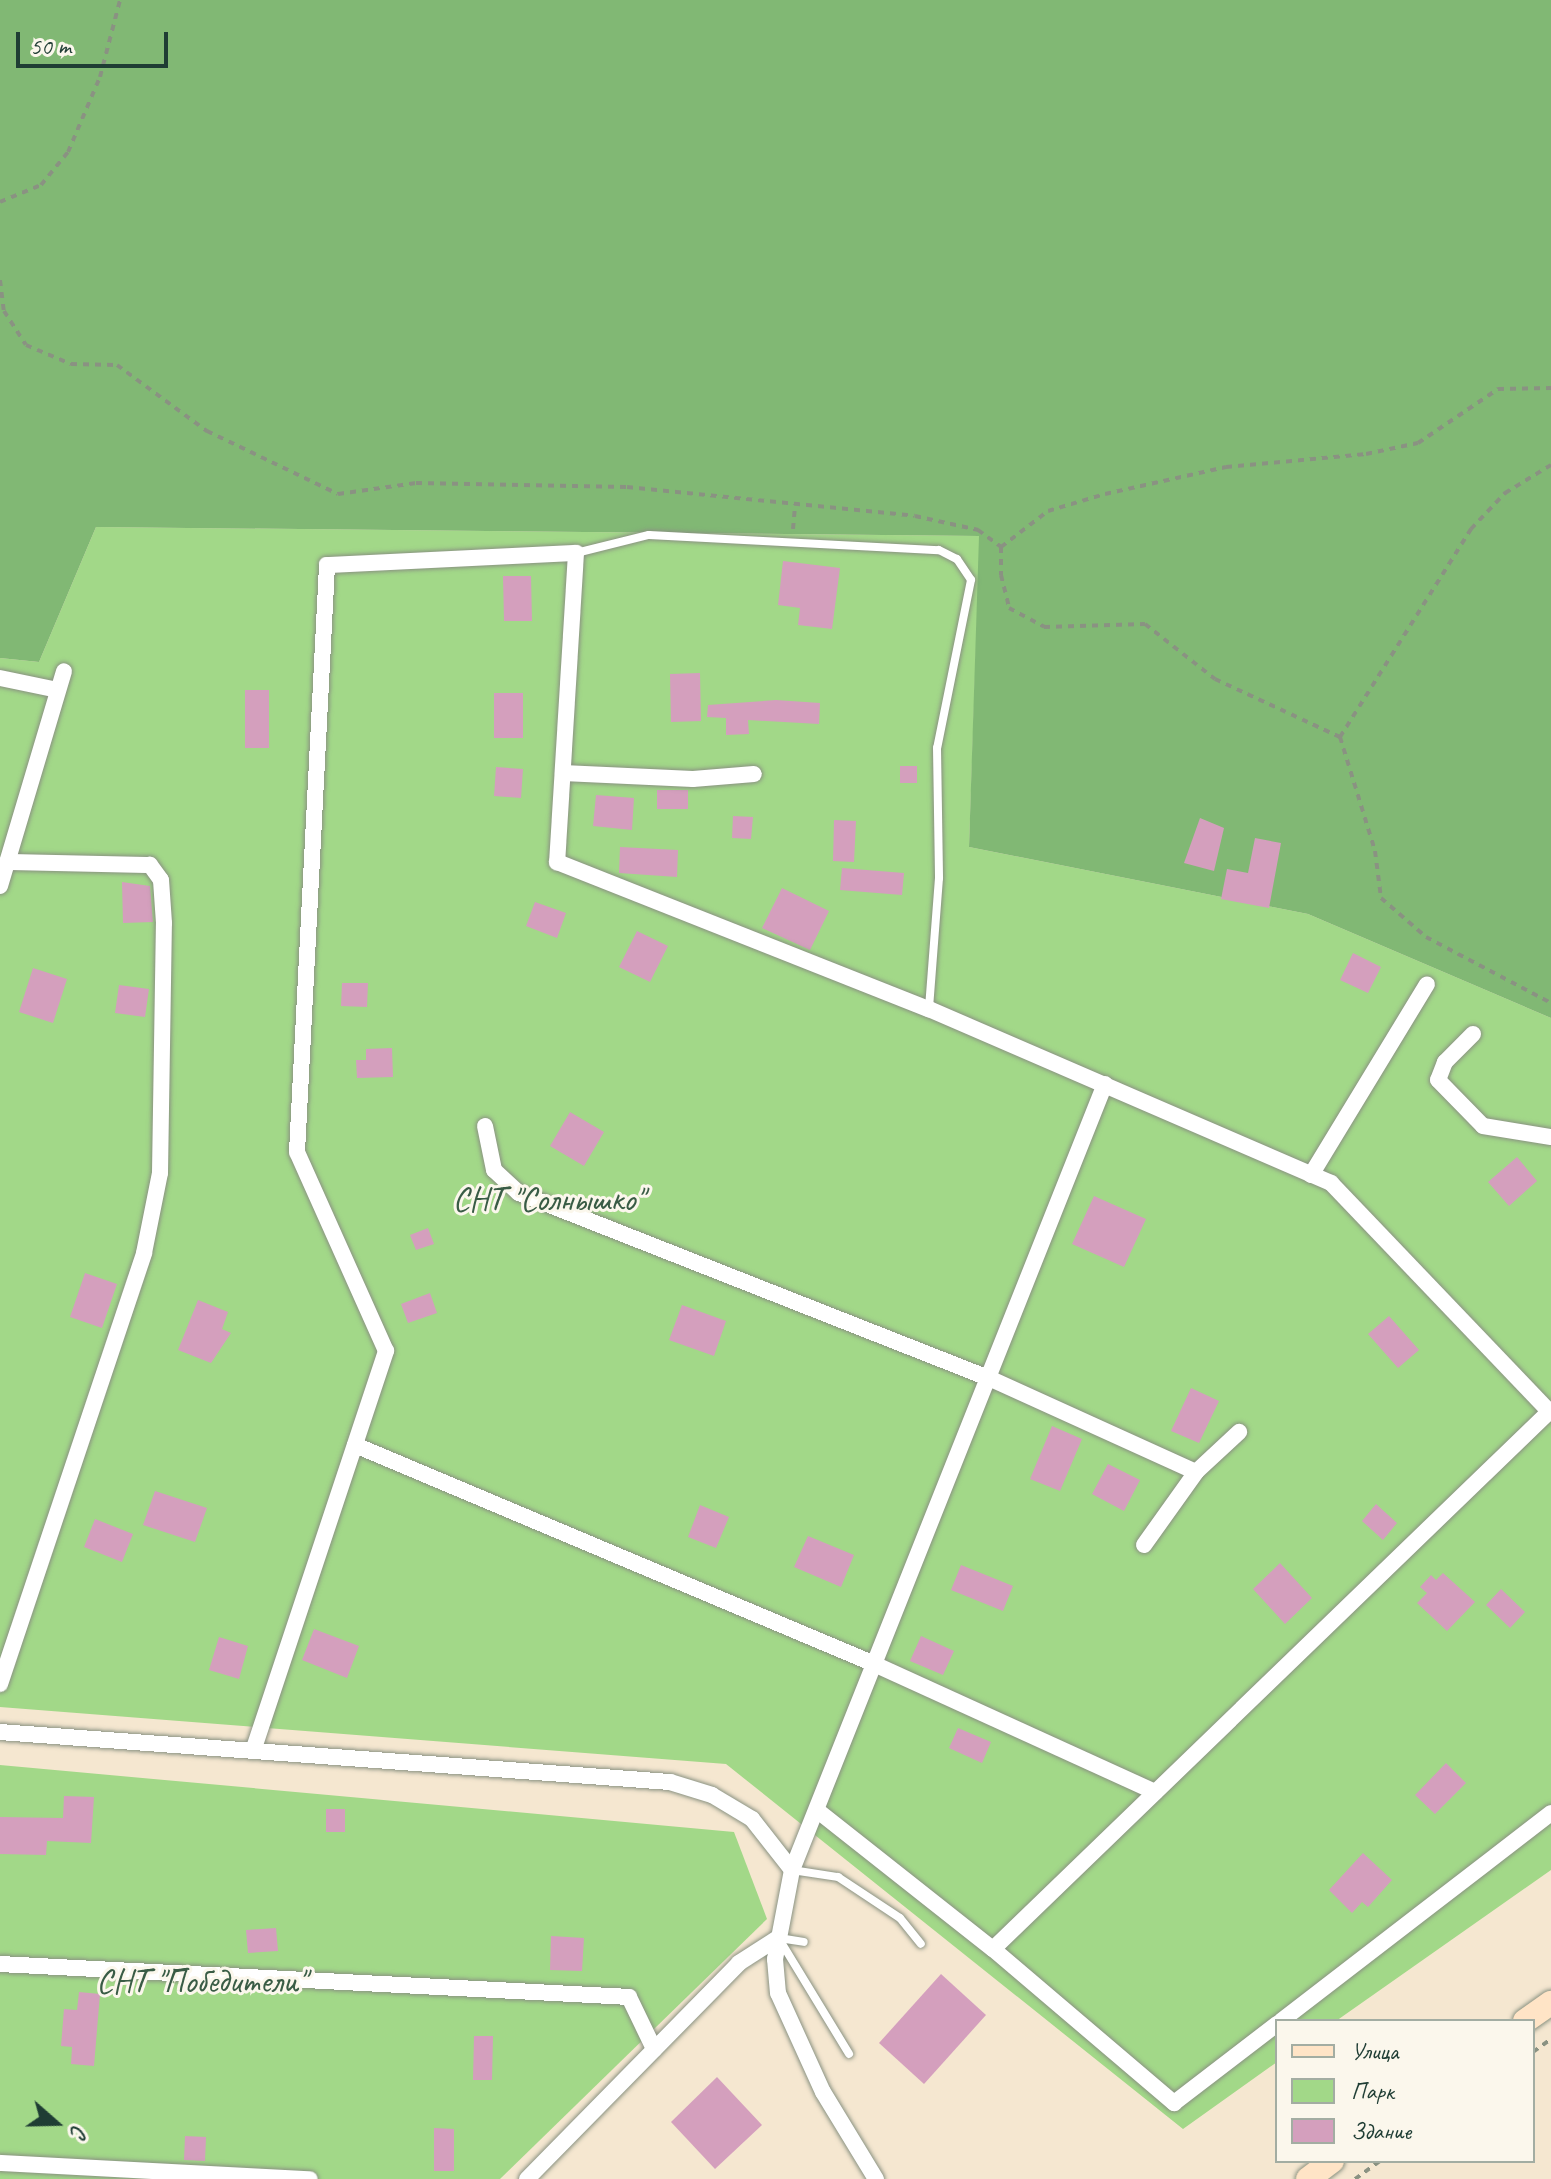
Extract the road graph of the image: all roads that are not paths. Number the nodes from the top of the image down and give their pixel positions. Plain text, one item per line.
1 (576, 553) junction
2 (64, 671) dead end
3 (0, 678) edge
4 (58, 690) junction
5 (563, 773) junction
6 (754, 774) dead end
7 (7, 862) junction
8 (0, 886) edge
9 (1427, 984) dead end
10 (929, 1009) junction
11 (1473, 1034) dead end
12 (1105, 1084) junction
13 (485, 1126) dead end
14 (1551, 1137) edge
15 (1311, 1175) junction
16 (991, 1379) junction
17 (1550, 1412) edge
18 (1239, 1432) dead end
19 (355, 1445) junction
20 (1196, 1472) junction
21 (1144, 1545) dead end
22 (872, 1663) junction
23 (0, 1684) edge
24 (0, 1732) edge
25 (253, 1751) junction
26 (1155, 1792) junction
27 (818, 1811) junction
28 (1551, 1813) edge
29 (792, 1870) junction
30 (778, 1938) junction
31 (804, 1942) dead end
32 (921, 1944) dead end
33 (993, 1949) junction
34 (0, 1964) edge
35 (1551, 2003) edge
36 (1283, 2019) edge
37 (1528, 2019) edge
38 (1275, 2025) edge
39 (654, 2049) junction
40 (849, 2054) dead end
41 (0, 2163) edge
42 (1329, 2163) edge
43 (310, 2179) edge
44 (527, 2179) edge
45 (876, 2179) edge
46 (1308, 2179) edge

1 - 5 street
1 - 10 lane
1 - 19 street
2 - 4 street
3 - 4 street
4 - 7 street
5 - 6 street
5 - 10 street
7 - 8 street
7 - 23 street
9 - 15 street
10 - 12 street
11 - 14 street
12 - 15 street
12 - 16 street
13 - 16 street
15 - 17 street
16 - 20 street
16 - 22 street
17 - 26 street
18 - 20 street
19 - 22 street
19 - 25 street
20 - 21 street
22 - 26 street
22 - 27 street
24 - 25 street
25 - 29 street
26 - 33 street
27 - 29 street
27 - 33 street
28 - 36 street
29 - 30 street
29 - 32 lane
30 - 31 lane
30 - 39 street
30 - 40 lane
30 - 45 street
33 - 38 street
34 - 39 street
35 - 37 main road
39 - 44 street
41 - 43 street
42 - 46 main road

